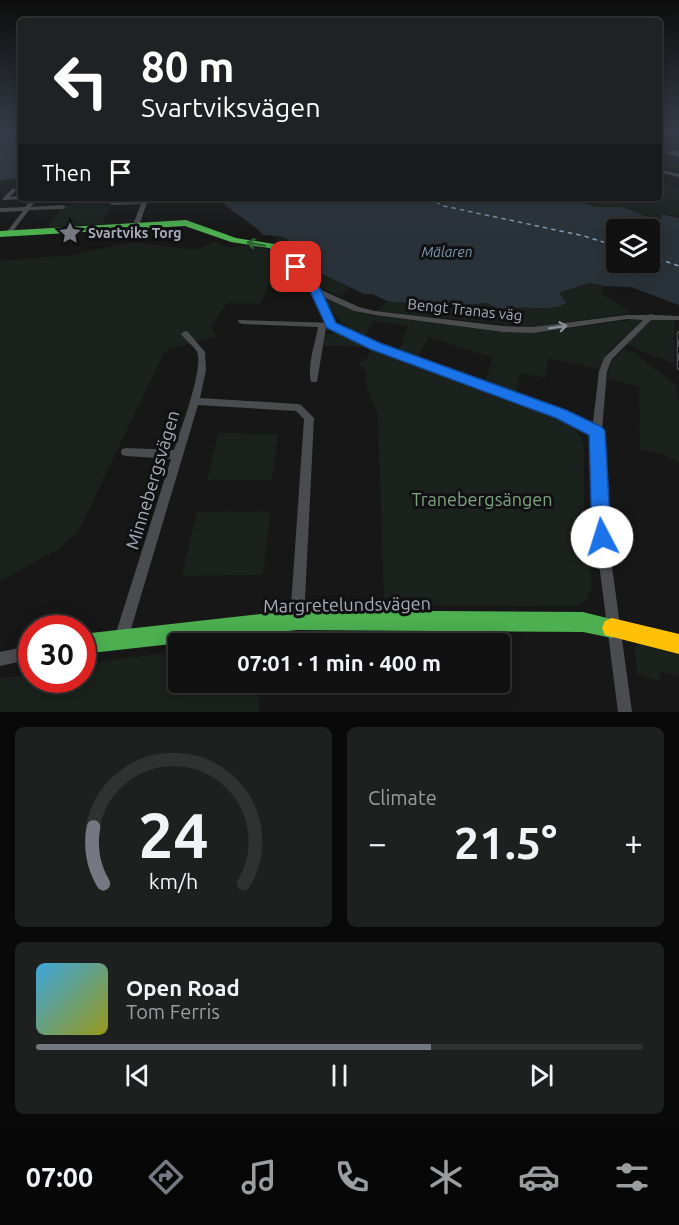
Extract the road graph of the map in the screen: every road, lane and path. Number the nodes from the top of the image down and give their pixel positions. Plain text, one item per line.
1 (662, 171) edge
2 (679, 176) edge
3 (13, 190) dead end
4 (18, 198) edge
5 (33, 201) edge
6 (135, 201) edge
7 (146, 201) edge
8 (112, 203) dead end
9 (63, 207) dead end
10 (28, 208) junction
11 (0, 210) edge
12 (136, 225) junction
13 (4, 234) edge
14 (315, 290) junction
15 (651, 316) junction
16 (679, 318) edge
17 (242, 322) dead end
18 (327, 326) junction
19 (185, 334) dead end
20 (315, 380) dead end
21 (195, 401) junction
22 (597, 431) junction
23 (126, 452) dead end
24 (178, 454) junction
25 (297, 620) junction
26 (612, 628) junction
27 (121, 639) junction
28 (96, 642) edge
29 (679, 644) edge
30 (18, 655) edge
31 (0, 659) edge
32 (625, 712) edge

1 - 2 street
3 - 4 street
5 - 10 street
6 - 8 street
7 - 12 street
9 - 10 street
10 - 11 street
10 - 13 street
12 - 13 street
14 -> 12 street
14 -> 15 street, Bengt Tranas väg
14 - 18 street
15 - 16 street, Bengt Tranas väg
15 - 22 street
17 - 18 street
18 - 20 street
18 - 22 street
19 - 21 street, Minnebergsvägen
21 - 24 street, Minnebergsvägen
21 - 25 street
22 - 26 street
23 - 24 street
24 - 27 street, Minnebergsvägen
25 - 26 street, Margretelundsvägen
25 - 27 street, Margretelundsvägen
26 - 29 street, Margretelundsvägen
26 - 32 street
27 - 28 street, Margretelundsvägen
30 - 31 street

